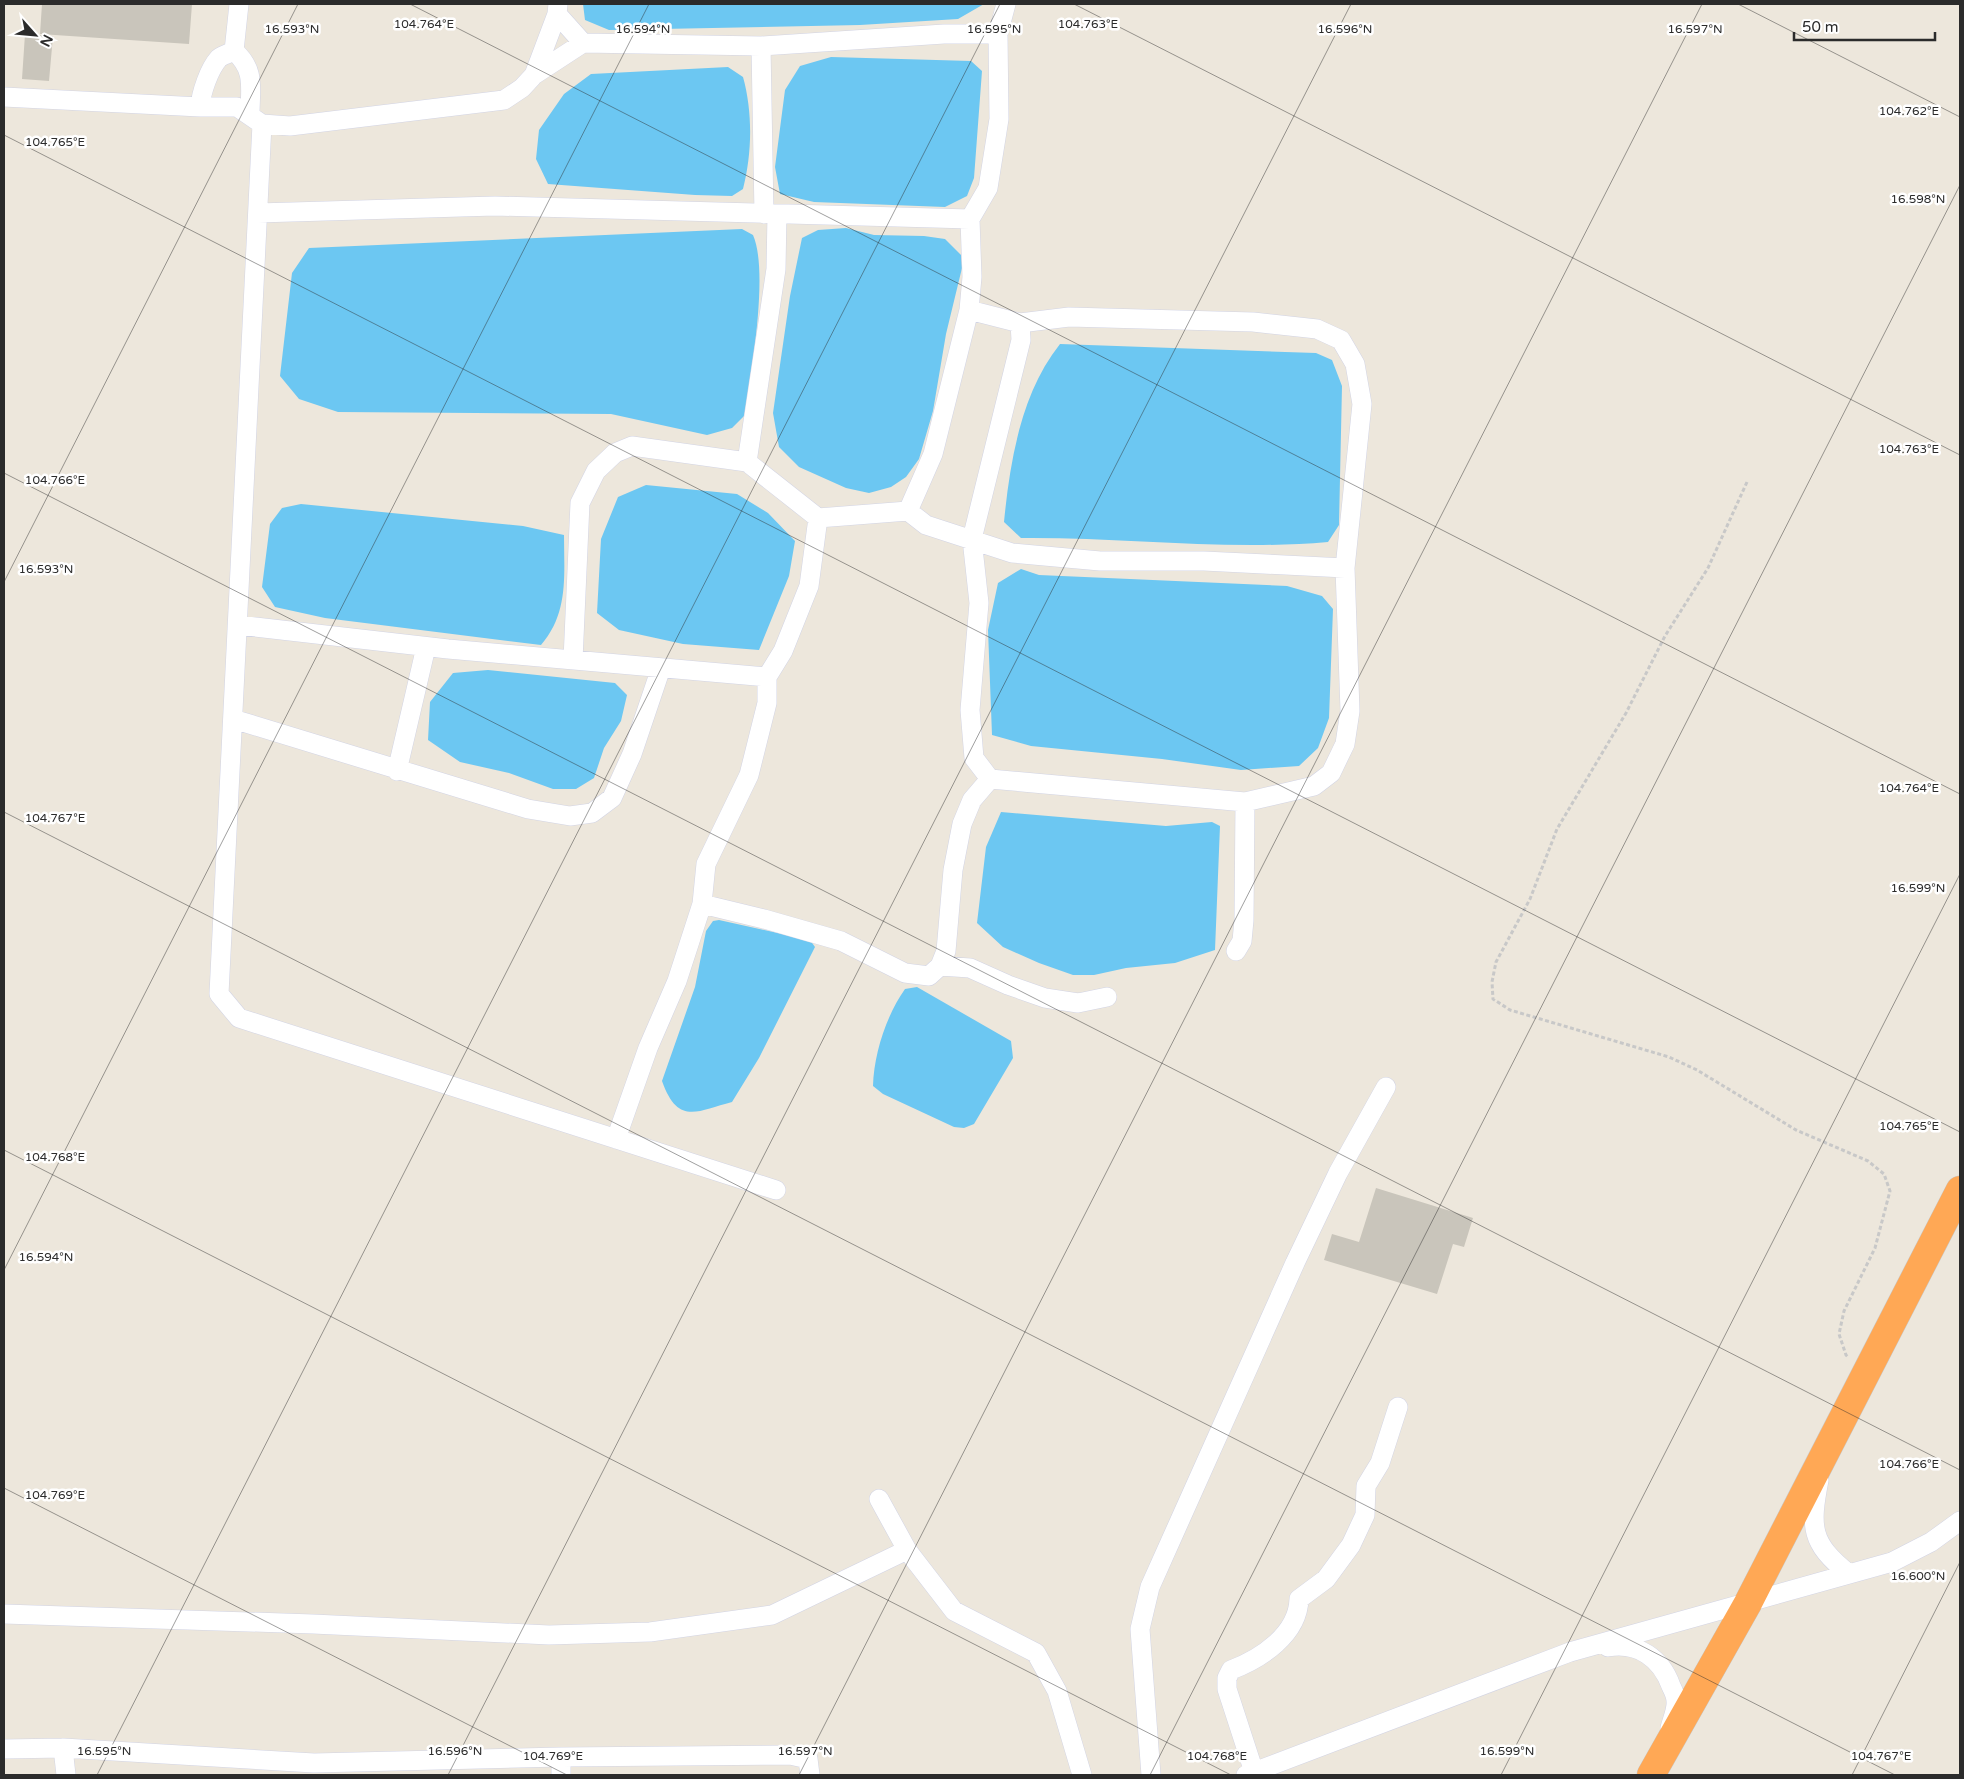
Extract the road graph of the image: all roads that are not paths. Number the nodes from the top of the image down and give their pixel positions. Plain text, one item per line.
1 (240, 4) edge
2 (1006, 4) edge
3 (558, 9) edge
4 (998, 34) junction
5 (583, 43) junction
6 (761, 46) junction
7 (234, 51) junction
8 (534, 75) junction
9 (4, 97) edge
10 (200, 107) junction
11 (256, 120) junction
12 (258, 213) junction
13 (771, 214) junction
14 (970, 219) junction
15 (969, 310) junction
16 (1020, 323) junction
17 (747, 462) junction
18 (908, 511) junction
19 (818, 518) junction
20 (972, 539) junction
21 (1345, 568) junction
22 (238, 625) junction
23 (426, 647) junction
24 (573, 660) junction
25 (661, 668) junction
26 (767, 677) junction
27 (233, 718) junction
28 (397, 771) junction
29 (990, 779) junction
30 (1245, 802) junction
31 (702, 904) junction
32 (1236, 952) dead end
33 (940, 966) junction
34 (1107, 997) dead end
35 (1386, 1087) dead end
36 (616, 1139) junction
37 (776, 1190) dead end
38 (1960, 1190) edge
39 (1398, 1407) dead end
40 (1824, 1455) junction
41 (879, 1498) dead end
42 (1960, 1521) edge
43 (907, 1550) junction
44 (1849, 1574) junction
45 (1748, 1602) junction
46 (4, 1614) edge
47 (1570, 1652) junction
48 (63, 1748) junction
49 (4, 1749) edge
50 (561, 1766) edge
51 (314, 1769) edge
52 (1250, 1774) edge
53 (66, 1775) edge
54 (810, 1775) edge
55 (1082, 1775) edge
56 (1151, 1775) edge
57 (1650, 1775) edge

1 - 7 street
2 - 4 street
3 - 5 street
3 - 8 street
4 - 6 street
4 - 14 street
5 - 6 street
5 - 8 street
6 - 13 street
7 - 10 street
7 - 11 street
8 - 11 street
9 - 10 street
10 - 11 street
11 - 12 street
12 - 13 street
12 - 22 street
13 - 14 street
13 - 17 street
14 - 15 street
15 - 16 street
15 - 18 street
16 - 20 street
16 - 21 street
17 - 19 street
17 - 24 street
18 - 19 street
18 - 20 street
19 - 26 street
20 - 21 street
20 - 29 street
21 - 30 street
22 - 23 street
22 - 27 street
23 - 24 street
23 - 28 street
24 - 25 street
25 - 26 street
25 - 28 street
26 - 31 street
27 - 28 street
27 - 36 street
29 - 30 street
29 - 33 street
30 - 32 street
31 - 33 street
31 - 36 street
33 - 34 street
35 - 56 street
36 - 37 street
38 - 40 highway
39 - 52 street
40 - 44 street
40 - 45 highway
41 - 43 street
42 - 44 street
43 - 46 street
43 - 55 street
44 - 45 street
45 - 47 street
45 - 57 highway
47 - 52 street
47 - 57 street
48 - 49 street
48 - 51 street
48 - 53 street
50 - 51 street
50 - 54 street

